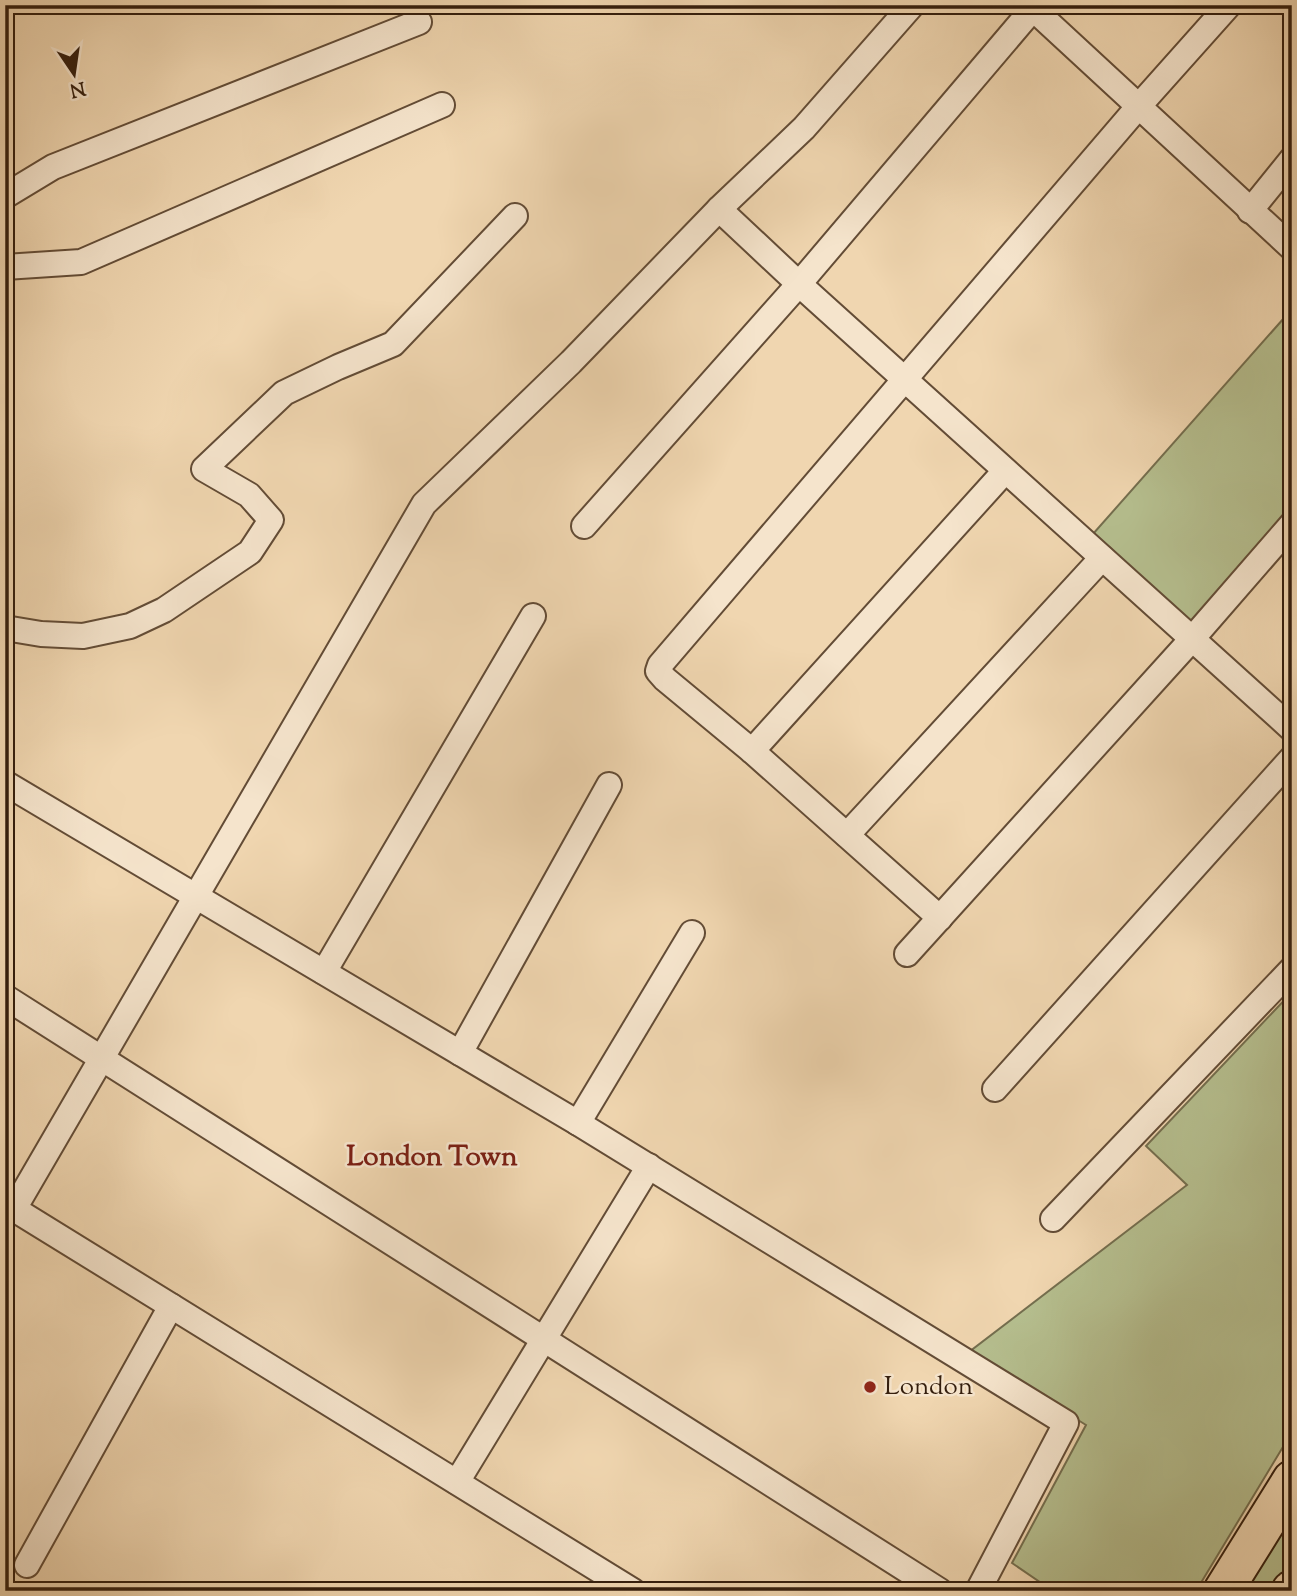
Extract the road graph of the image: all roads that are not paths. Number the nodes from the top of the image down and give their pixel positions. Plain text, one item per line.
1 (912, 5) edge
2 (1229, 5) edge
3 (1032, 6) edge
4 (419, 22) dead end
5 (442, 106) dead end
6 (1138, 107) junction
7 (1292, 159) edge
8 (5, 196) edge
9 (719, 209) junction
10 (1250, 211) junction
11 (515, 216) dead end
12 (1292, 248) edge
13 (5, 267) edge
14 (799, 284) junction
15 (904, 379) junction
16 (1005, 471) junction
17 (1292, 524) edge
18 (584, 526) dead end
19 (1102, 558) junction
20 (533, 616) dead end
21 (5, 628) edge
22 (1192, 639) junction
23 (1292, 729) edge
24 (752, 751) junction
25 (1292, 758) edge
26 (5, 783) edge
27 (609, 785) dead end
28 (847, 835) junction
29 (196, 896) junction
30 (940, 918) junction
31 (692, 933) dead end
32 (908, 954) dead end
33 (1292, 969) edge
34 (324, 972) junction
35 (5, 997) edge
36 (460, 1053) junction
37 (101, 1058) junction
38 (995, 1089) dead end
39 (579, 1123) junction
40 (649, 1166) junction
41 (1053, 1220) dead end
42 (171, 1306) junction
43 (544, 1339) junction
44 (1292, 1480) edge
45 (457, 1482) junction
46 (27, 1565) dead end
47 (634, 1591) edge
48 (940, 1591) edge
49 (978, 1591) edge
50 (1223, 1591) edge

1 - 9 street
2 - 6 street
3 - 6 street
3 - 14 street
4 - 8 street
5 - 13 street
6 - 10 street
6 - 15 street
7 - 10 street
9 - 14 street
9 - 29 street
10 - 12 street
11 - 21 street
14 - 15 street
14 - 18 street
15 - 16 street
15 - 24 street
16 - 19 street
16 - 24 street
17 - 22 street
19 - 22 street
19 - 28 street
20 - 34 street
22 - 23 street
22 - 30 street
24 - 28 street
25 - 38 street
26 - 29 street
27 - 36 street
28 - 30 street
29 - 34 street
29 - 37 street
30 - 32 street
31 - 39 street
33 - 41 street
34 - 36 street
35 - 37 street
36 - 39 street
37 - 42 street
37 - 43 street
39 - 40 street
40 - 43 street
40 - 49 street
42 - 45 street
42 - 46 street
43 - 45 street
43 - 48 street
44 - 50 main road
45 - 47 street

